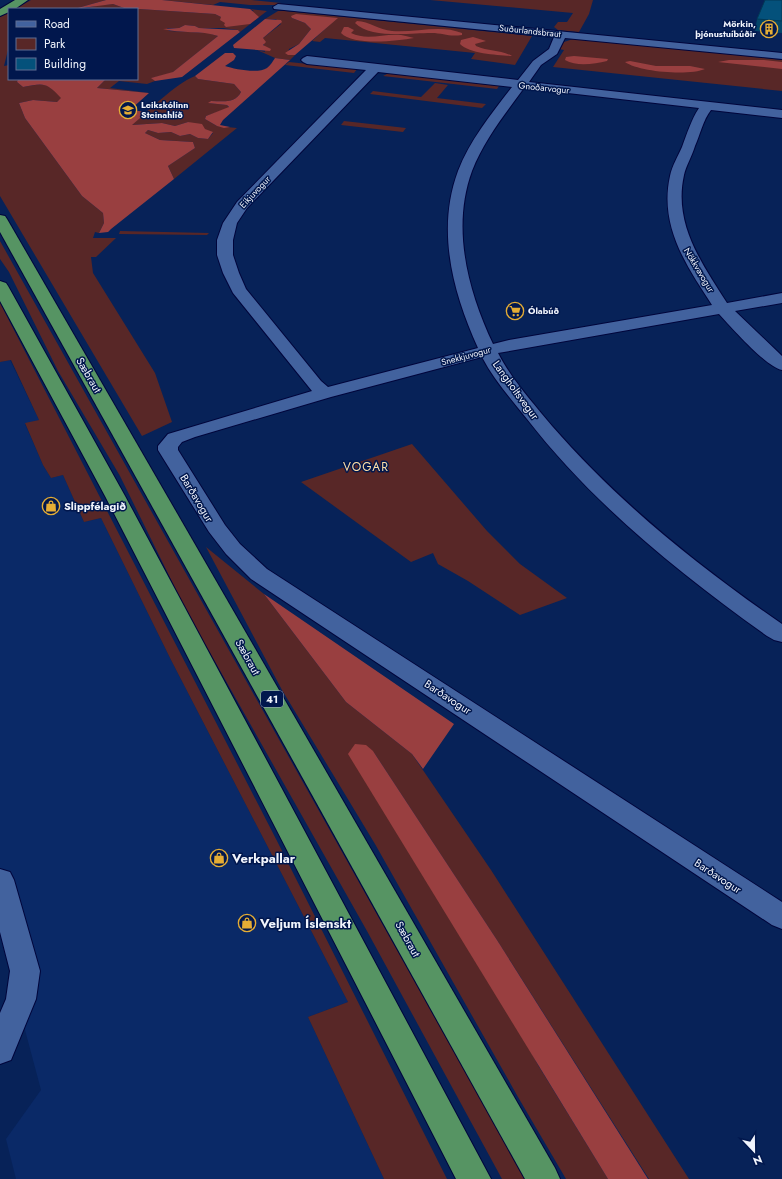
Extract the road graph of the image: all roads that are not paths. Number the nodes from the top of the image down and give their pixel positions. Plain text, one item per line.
1 (6, 0) edge
2 (23, 0) edge
3 (0, 3) edge
4 (278, 7) dead end
5 (9, 8) edge
6 (560, 34) junction
7 (540, 52) junction
8 (782, 56) edge
9 (307, 60) dead end
10 (375, 68) junction
11 (521, 85) junction
12 (707, 106) junction
13 (782, 114) edge
14 (0, 219) edge
15 (0, 286) edge
16 (782, 298) edge
17 (722, 308) junction
18 (488, 350) junction
19 (782, 365) edge
20 (324, 393) junction
21 (180, 436) joint
22 (782, 635) edge
23 (0, 880) edge
24 (782, 917) edge
25 (0, 1050) edge
26 (474, 1179) edge
27 (543, 1179) edge

1 - 3 highway
2 - 5 highway
4 - 6 street, Suðurlandsbraut
6 - 7 street, Langholtsvegur
6 - 7 street, Langholtsvegur
6 - 8 street, Suðurlandsbraut
7 - 11 street, Langholtsvegur
9 - 10 street, Gnoðarvogur
10 - 11 street, Gnoðarvogur
10 - 20 street, Eikjuvogur
11 - 12 street, Gnoðarvogur
11 - 18 street, Langholtsvegur
12 - 13 street, Gnoðarvogur
12 - 17 street, Nökkvavogur
14 - 27 highway, Sæbraut / 41
15 - 26 highway
16 - 17 street, Snekkjuvogur
17 - 18 street, Snekkjuvogur
17 - 19 street, Nökkvavogur
18 - 20 street, Snekkjuvogur
18 - 22 street, Langholtsvegur
20 - 21 street, Snekkjuvogur
21 - 24 street, Barðavogur
23 - 25 street

